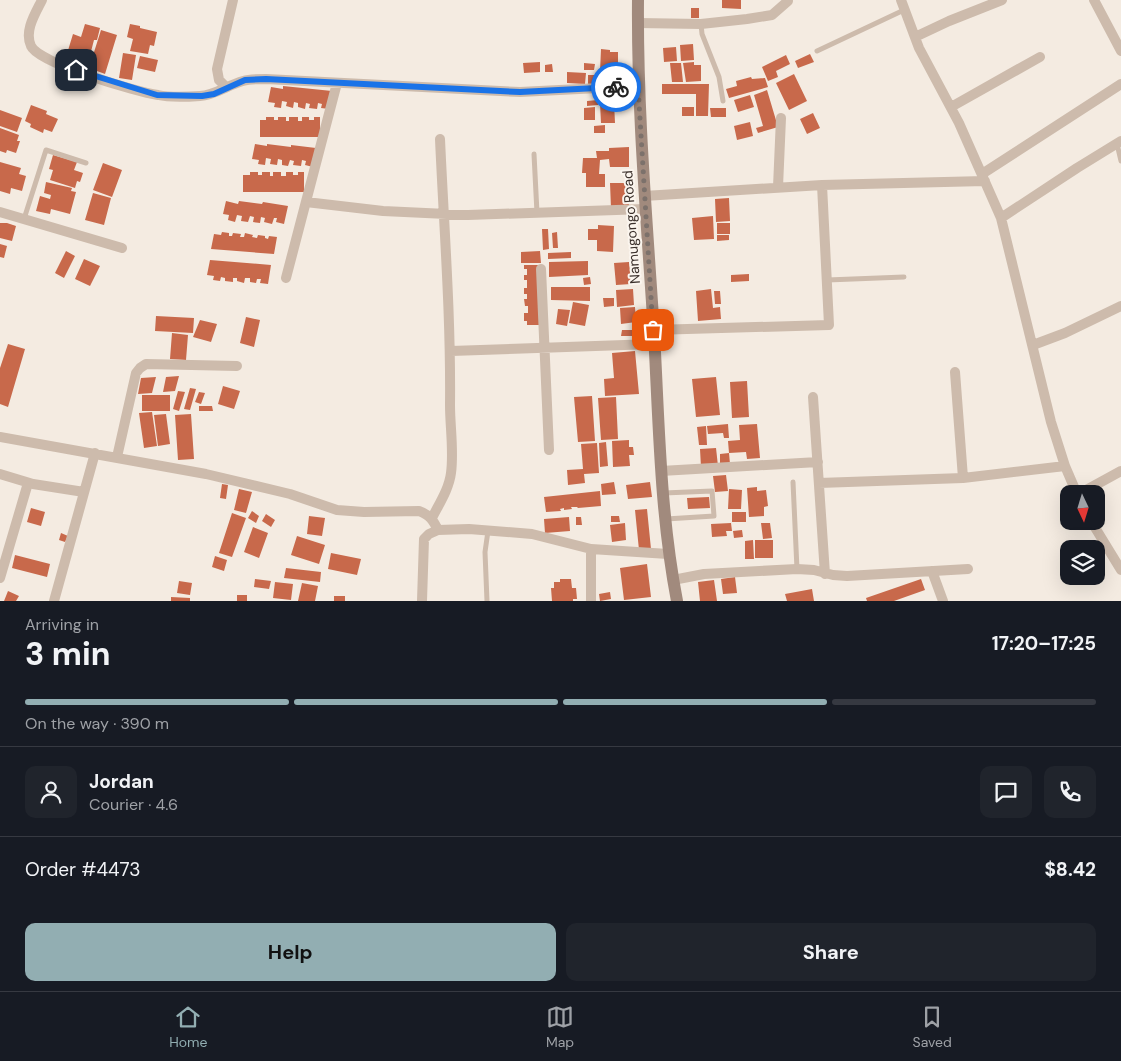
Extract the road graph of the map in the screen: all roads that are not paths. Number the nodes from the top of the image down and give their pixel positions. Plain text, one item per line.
1 (42, 0) edge
2 (233, 0) edge
3 (638, 0) edge
4 (1002, 0) edge
5 (1094, 0) edge
6 (788, 1) edge
7 (903, 5) edge
8 (638, 23) junction
9 (701, 24) junction
10 (915, 37) junction
11 (1121, 51) edge
12 (817, 52) dead end
13 (1040, 57) dead end
14 (336, 83) junction
15 (1121, 84) edge
16 (638, 86) junction
17 (226, 87) junction
18 (723, 101) dead end
19 (951, 107) junction
20 (781, 118) dead end
21 (440, 139) dead end
22 (1119, 142) edge
23 (534, 154) dead end
24 (1121, 160) edge
25 (86, 162) dead end
26 (983, 177) junction
27 (822, 184) junction
28 (778, 187) junction
29 (644, 196) junction
30 (306, 202) junction
31 (645, 209) junction
32 (0, 212) edge
33 (444, 214) junction
34 (537, 214) junction
35 (1001, 218) junction
36 (24, 219) junction
37 (122, 248) dead end
38 (541, 269) dead end
39 (904, 277) dead end
40 (286, 278) dead end
41 (827, 280) junction
42 (1121, 306) edge
43 (653, 330) junction
44 (654, 344) junction
45 (1033, 345) junction
46 (545, 347) junction
47 (451, 351) junction
48 (237, 366) dead end
49 (955, 372) dead end
50 (814, 397) dead end
51 (0, 437) edge
52 (549, 450) dead end
53 (95, 453) junction
54 (117, 457) junction
55 (818, 462) junction
56 (1065, 466) junction
57 (661, 471) junction
58 (1121, 471) edge
59 (0, 474) edge
60 (963, 478) junction
61 (793, 482) dead end
62 (28, 483) junction
63 (819, 483) junction
64 (1074, 485) edge
65 (1095, 485) edge
66 (84, 492) junction
67 (663, 493) junction
68 (432, 518) junction
69 (665, 519) junction
70 (438, 530) junction
71 (488, 530) junction
72 (1097, 530) edge
73 (591, 549) junction
74 (668, 554) junction
75 (797, 569) junction
76 (968, 569) dead end
77 (1121, 570) edge
78 (932, 572) junction
79 (825, 574) junction
80 (0, 578) edge
81 (673, 580) junction
82 (54, 601) edge
83 (422, 601) edge
84 (487, 601) edge
85 (591, 601) edge
86 (677, 601) edge
87 (943, 601) edge

1 - 17 street
2 - 17 street
3 - 8 main road, Namugongo Road
4 - 10 street
5 - 11 street
6 - 9 street
7 - 10 street
7 - 12 lane
8 - 9 street
8 - 16 main road, Namugongo Road
9 - 18 lane
10 - 19 street
13 - 19 street
14 - 16 street
14 - 17 street
14 - 30 street
15 - 26 street
16 - 29 main road, Namugongo Road
19 - 26 street
20 - 28 street
21 - 33 street
22 - 24 lane
22 - 35 street
23 - 34 lane
25 - 36 lane
26 - 27 street
26 - 35 street
27 - 28 street
27 - 41 street
28 - 29 street
29 - 31 main road, Namugongo Road
30 - 33 street
30 - 40 street
31 - 34 street
31 - 43 main road, Namugongo Road
32 - 36 street
33 - 34 street
33 - 47 street
35 - 45 street
36 - 37 street
38 - 46 street
39 - 41 lane
41 - 43 street
42 - 45 street
43 - 44 main road, Namugongo Road
44 - 46 street
44 - 57 main road, Namugongo Road
45 - 56 street
46 - 47 street
46 - 52 street
47 - 68 street
48 - 54 street
49 - 60 street
50 - 55 street
51 - 53 street
53 - 54 street
53 - 66 street
54 - 68 street
55 - 57 street
55 - 63 street
56 - 60 street
56 - 64 street
57 - 67 main road, Namugongo Road
58 - 65 street
59 - 62 street
60 - 63 street
61 - 75 lane
62 - 66 street
62 - 80 street
63 - 79 street
66 - 82 street
67 - 69 main road, Namugongo Road
67 - 69 lane
68 - 70 street
69 - 74 main road, Namugongo Road
70 - 71 street
70 - 83 street
71 - 73 street
71 - 84 lane
72 - 77 street
73 - 74 street
73 - 85 street
74 - 81 main road, Namugongo Road
75 - 79 street
75 - 81 street
76 - 78 street
78 - 79 street
78 - 87 street
81 - 86 main road, Namugongo Road

